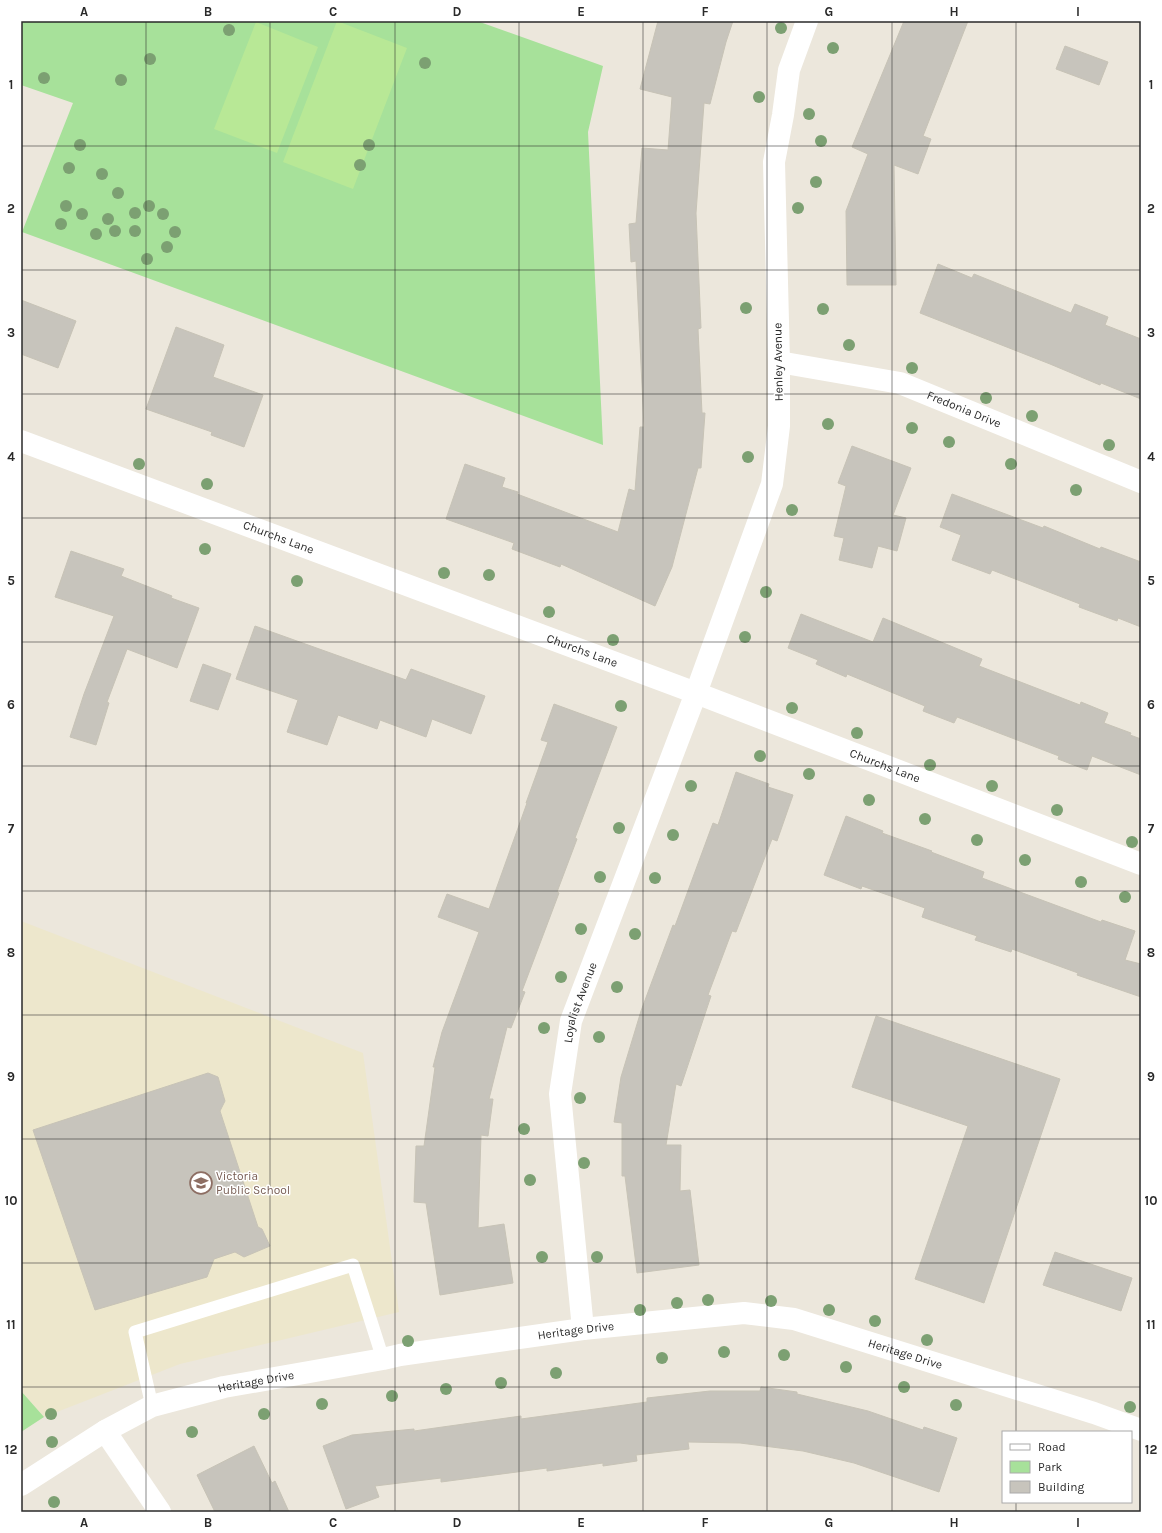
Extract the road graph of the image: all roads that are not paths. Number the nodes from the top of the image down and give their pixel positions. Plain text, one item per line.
1 (807, 21) edge
2 (779, 362) junction
3 (21, 441) edge
4 (1141, 482) edge
5 (696, 693) junction
6 (1141, 864) edge
7 (584, 1329) junction
8 (382, 1359) junction
9 (152, 1406) junction
10 (1141, 1430) edge
11 (105, 1431) junction
12 (21, 1485) edge
13 (160, 1512) edge

1 - 2 street, Henley Avenue
2 - 4 street, Fredonia Drive
2 - 5 street, Henley Avenue
3 - 5 street, Churchs Lane
5 - 6 street, Churchs Lane
5 - 7 street, Loyalist Avenue
7 - 8 street, Heritage Drive
7 - 10 street, Heritage Drive
8 - 9 street, Heritage Drive
8 - 9 lane
9 - 11 street, Heritage Drive
11 - 12 street, Heritage Drive
11 - 13 street

